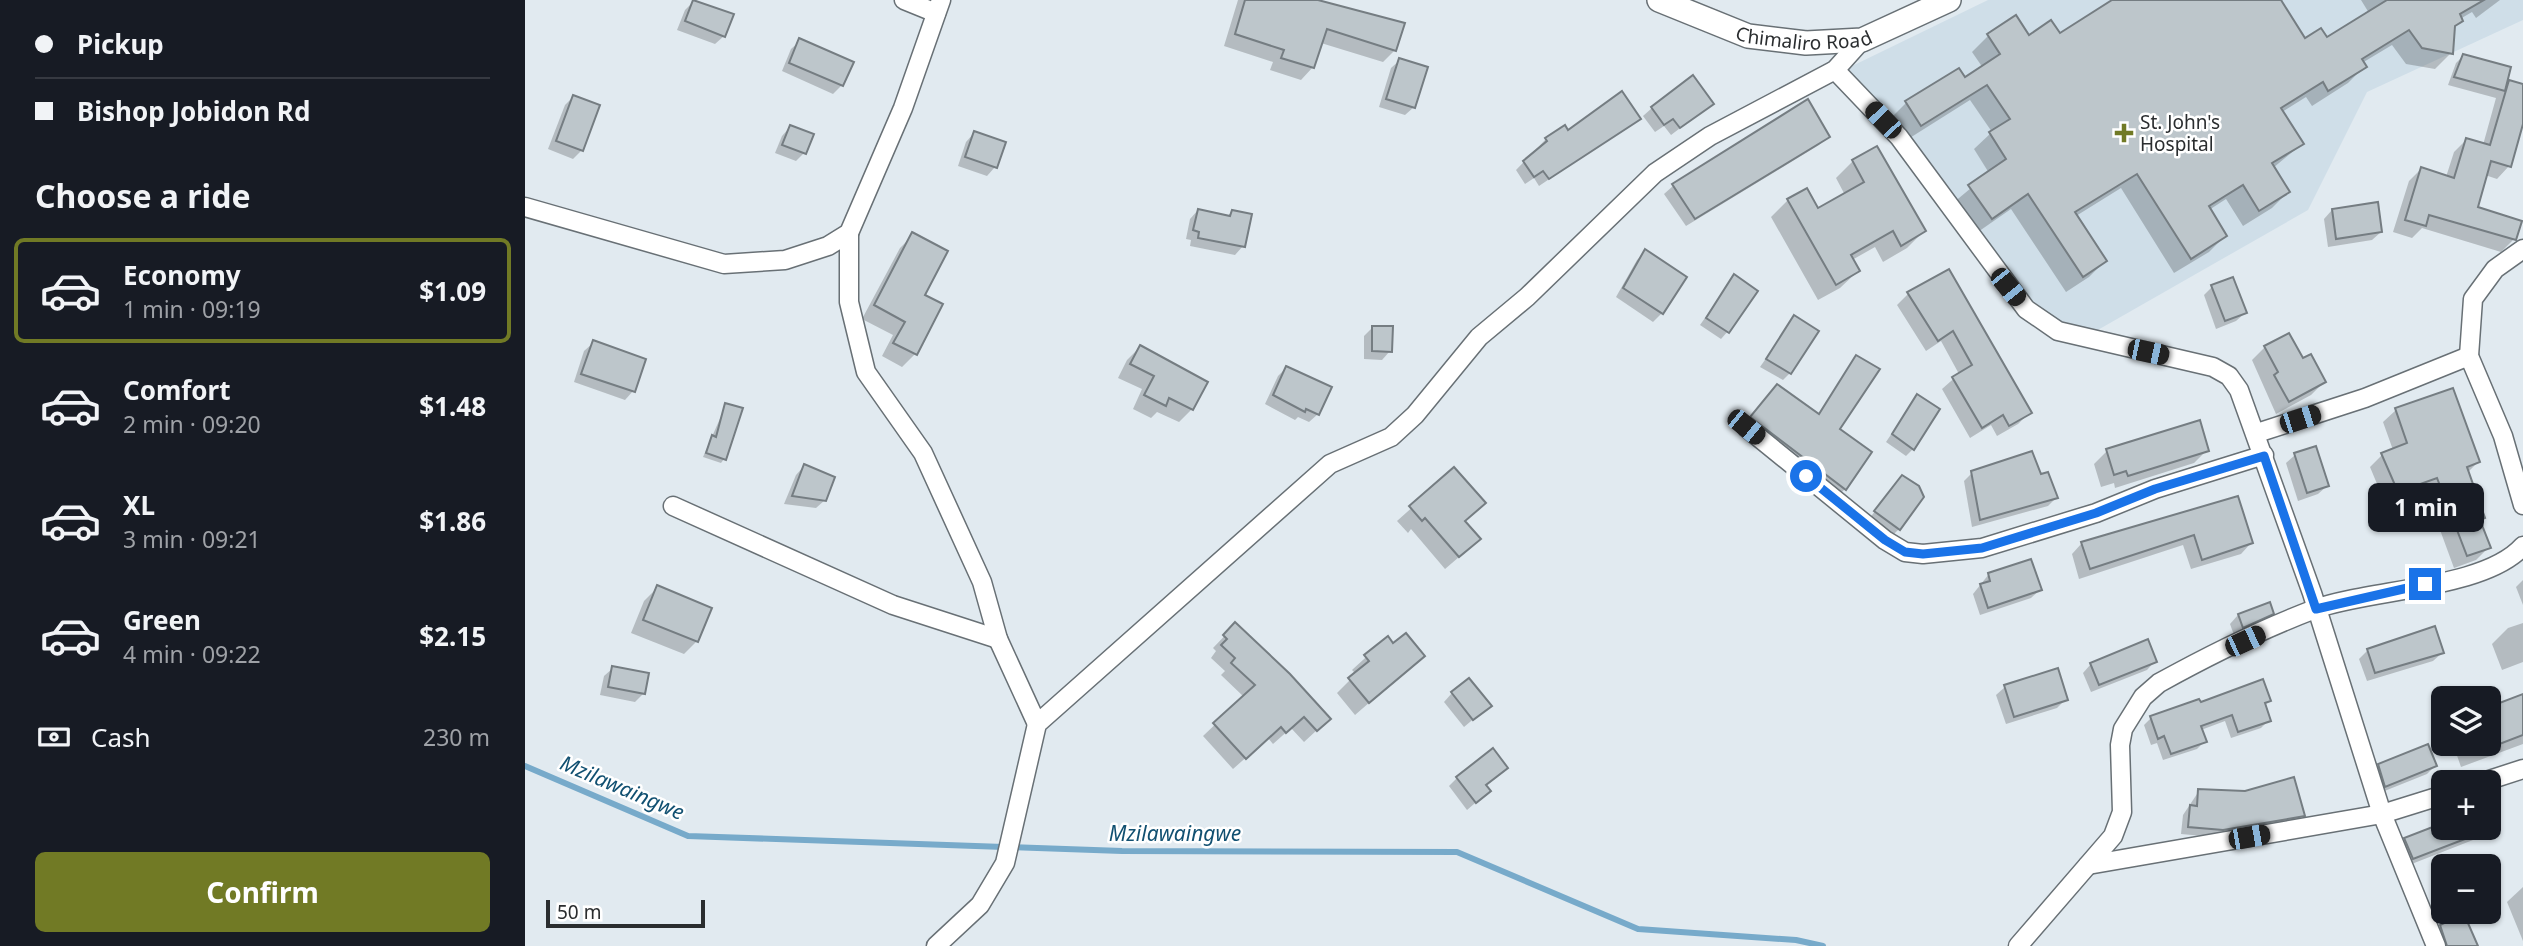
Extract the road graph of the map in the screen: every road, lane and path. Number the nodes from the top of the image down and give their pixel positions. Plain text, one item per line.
1 (904, 0) edge
2 (1659, 0) edge
3 (1949, 0) edge
4 (938, 6) edge
5 (1919, 6) edge
6 (1862, 40) junction
7 (1835, 70) junction
8 (525, 207) edge
9 (849, 233) junction
10 (2523, 249) edge
11 (2469, 356) junction
12 (1746, 427) dead end
13 (2257, 433) junction
14 (2264, 456) junction
15 (2523, 505) edge
16 (673, 506) dead end
17 (2523, 546) edge
18 (2316, 609) junction
19 (998, 639) junction
20 (1037, 724) junction
21 (2523, 769) edge
22 (2501, 776) edge
23 (2431, 799) edge
24 (2382, 814) junction
25 (2088, 865) junction
26 (936, 946) edge
27 (2018, 946) edge
28 (2436, 946) edge

1 - 4 street
2 - 6 street, Chimaliro Road
3 - 5 street, Chimaliro Road
4 - 9 street
5 - 6 street, Chimaliro Road
6 - 7 street
7 - 13 street
7 - 20 street
8 - 9 street
9 - 19 street
10 - 11 street
11 - 13 street
11 - 15 street
12 - 14 street
13 - 14 street
14 - 18 street
16 - 19 street
17 - 18 street
18 - 24 street
18 - 25 street
19 - 20 street
20 - 26 street
21 - 22 street
23 - 24 street
24 - 25 street
24 - 28 street
25 - 27 street

